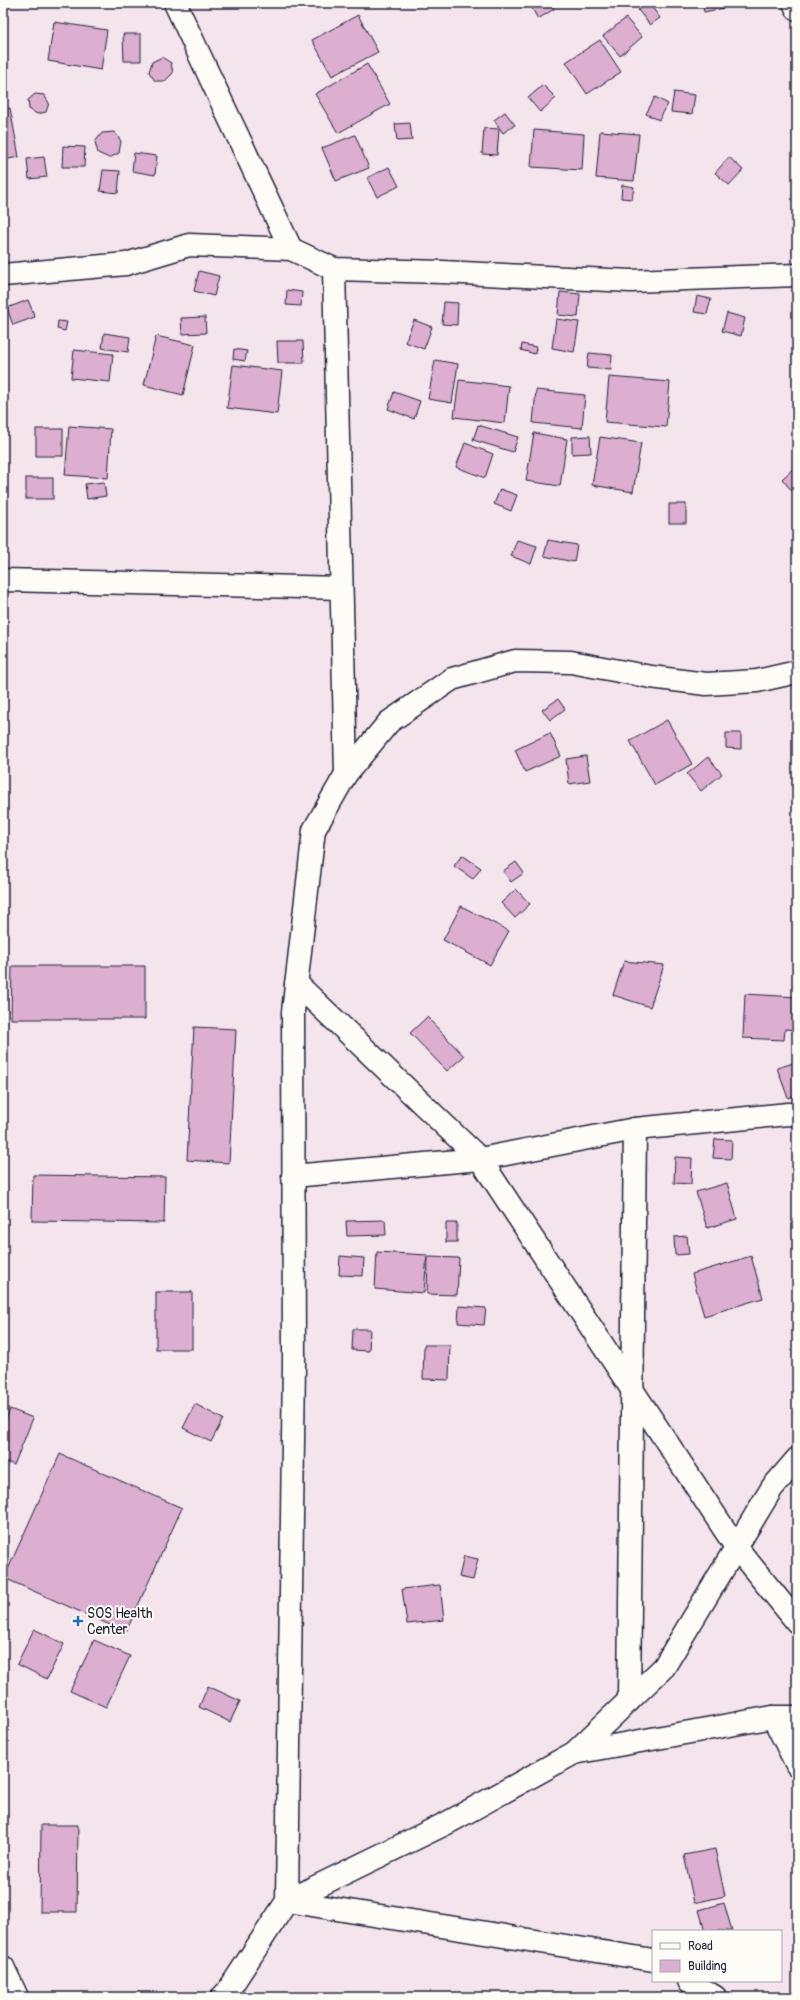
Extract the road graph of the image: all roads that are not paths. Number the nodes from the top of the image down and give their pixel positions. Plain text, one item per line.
1 (175, 3) edge
2 (794, 3) edge
3 (797, 9) edge
4 (290, 249) junction
5 (334, 269) junction
6 (3, 275) edge
7 (797, 275) edge
8 (3, 580) edge
9 (341, 588) junction
10 (797, 672) edge
11 (346, 774) junction
12 (296, 983) junction
13 (797, 1115) edge
14 (635, 1129) junction
15 (480, 1159) junction
16 (293, 1176) junction
17 (632, 1391) junction
18 (797, 1459) edge
19 (736, 1547) junction
20 (797, 1622) edge
21 (629, 1701) junction
22 (773, 1717) junction
23 (797, 1717) edge
24 (574, 1753) junction
25 (797, 1765) edge
26 (287, 1901) junction
27 (652, 1960) edge
28 (3, 1967) edge
29 (691, 1982) edge
30 (222, 1995) edge
31 (17, 1997) edge
32 (715, 1997) edge

1 - 4 street
2 - 3 street
4 - 5 street
4 - 6 street
5 - 7 street
5 - 9 street
8 - 9 street
9 - 11 street
10 - 11 street
11 - 12 street
12 - 15 street
12 - 16 street
13 - 14 street
14 - 15 street
14 - 17 street
15 - 16 street
15 - 17 street
16 - 26 street
17 - 19 street
17 - 21 street
18 - 19 street
19 - 20 street
19 - 21 street
21 - 24 street
22 - 23 street
22 - 24 street
22 - 25 street
24 - 26 street
26 - 27 street
26 - 30 street
28 - 31 street
29 - 32 street

